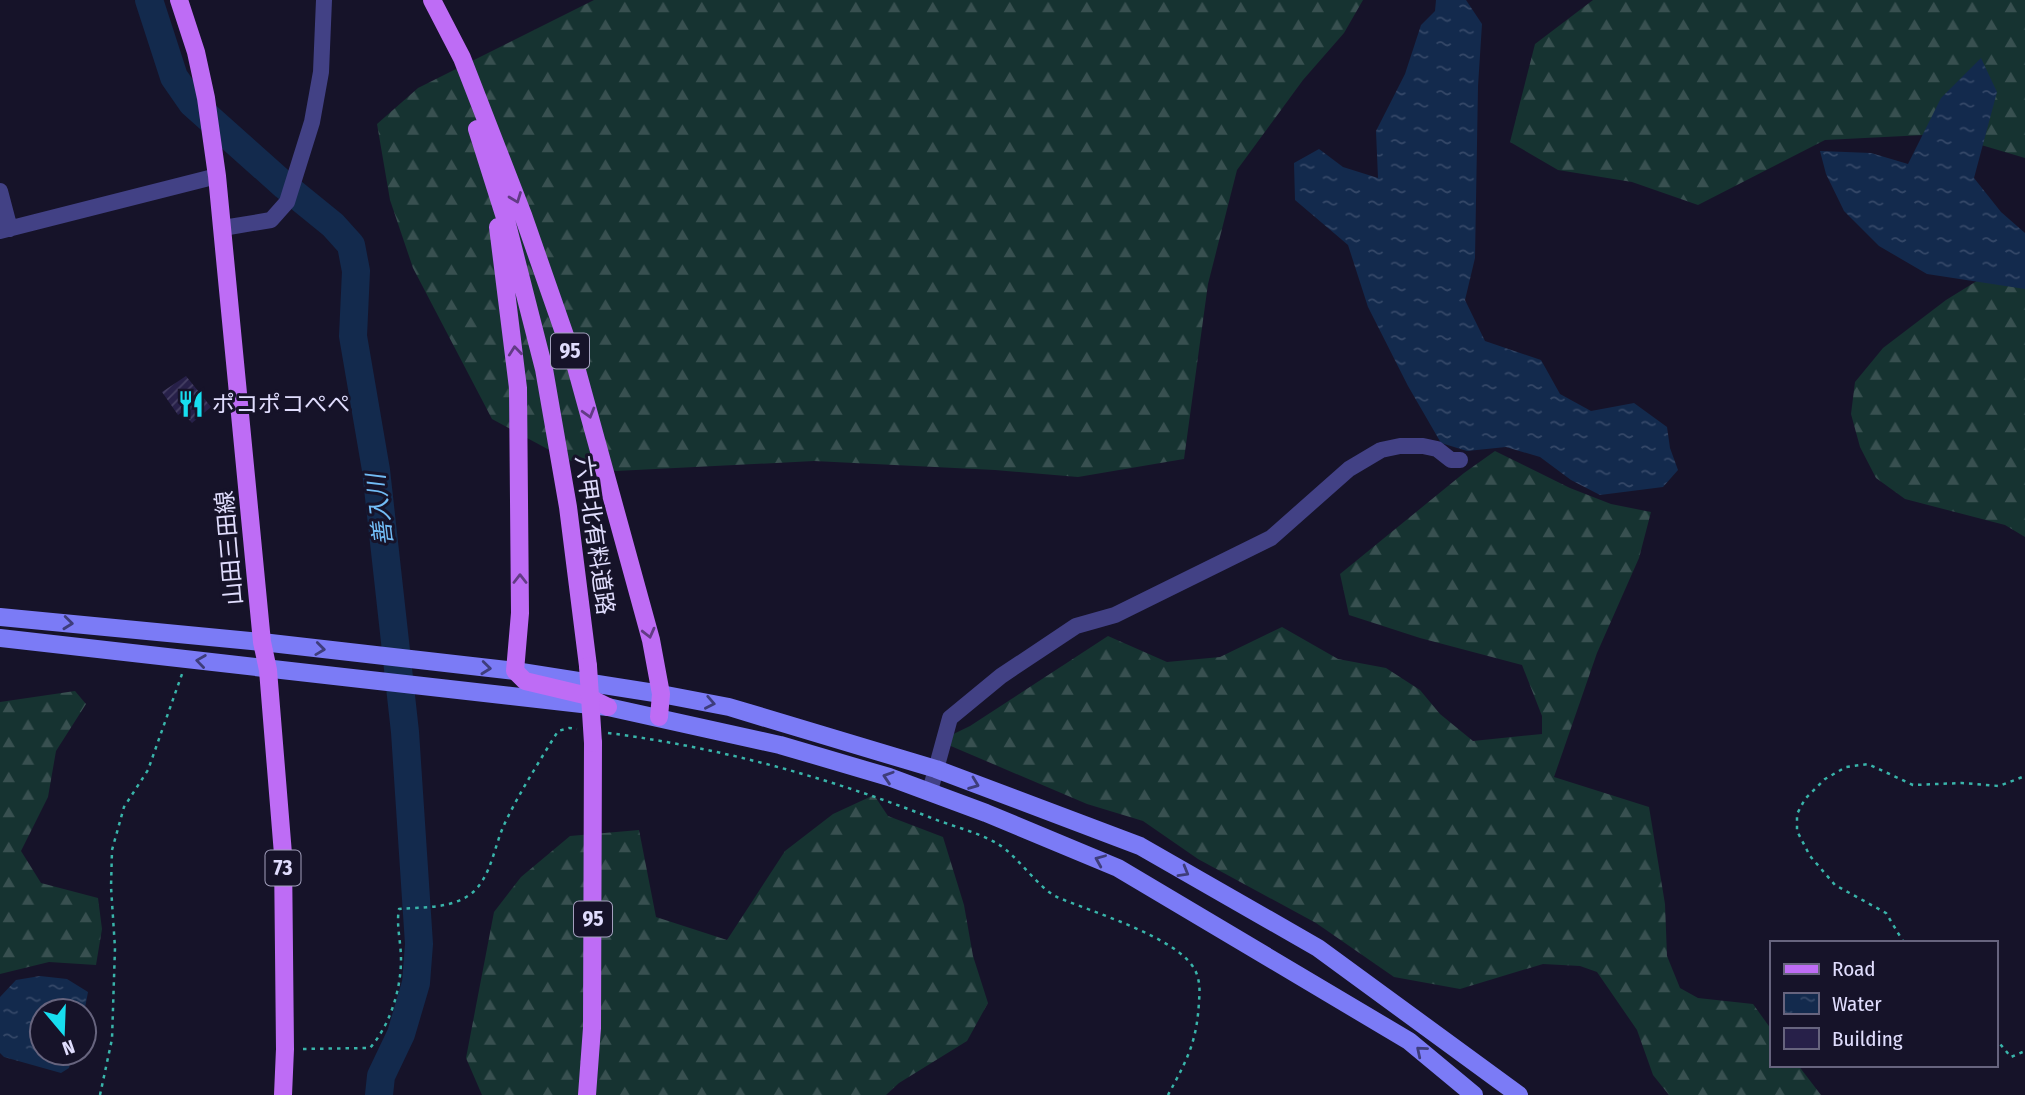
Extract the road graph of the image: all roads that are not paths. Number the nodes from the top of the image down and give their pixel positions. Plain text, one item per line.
1 (179, 0) edge
2 (324, 0) edge
3 (432, 0) edge
4 (488, 161) junction
5 (217, 176) junction
6 (0, 191) edge
7 (223, 228) junction
8 (5, 230) edge
9 (1460, 460) dead end
10 (0, 617) edge
11 (0, 638) edge
12 (262, 642) junction
13 (268, 670) junction
14 (515, 671) junction
15 (661, 694) junction
16 (608, 707) junction
17 (659, 717) junction
18 (936, 769) junction
19 (930, 791) junction
20 (283, 1095) edge
21 (587, 1095) edge
22 (1474, 1095) edge
23 (1519, 1095) edge

1 - 5 main road, 山田三田線 / 73
2 - 7 street
3 - 4 main road, 六甲北有料道路 / 95
3 -> 15 main road, 95
14 -> 4 main road, 95
4 - 21 main road, 六甲北有料道路 / 95, bridge
5 - 7 main road, 山田三田線 / 73
5 - 8 street
6 - 8 street
7 - 12 main road, 山田三田線 / 73
9 - 18 street
10 -> 12 street
13 -> 11 street
12 - 13 main road, 山田三田線 / 73
12 -> 14 street
13 - 16 street
13 - 20 main road, 山田三田線 / 73
14 - 15 street
14 - 16 main road
15 - 17 main road, 95
15 -> 18 street
16 - 17 street
19 -> 17 street
18 - 19 street
18 -> 23 street
22 -> 19 street

